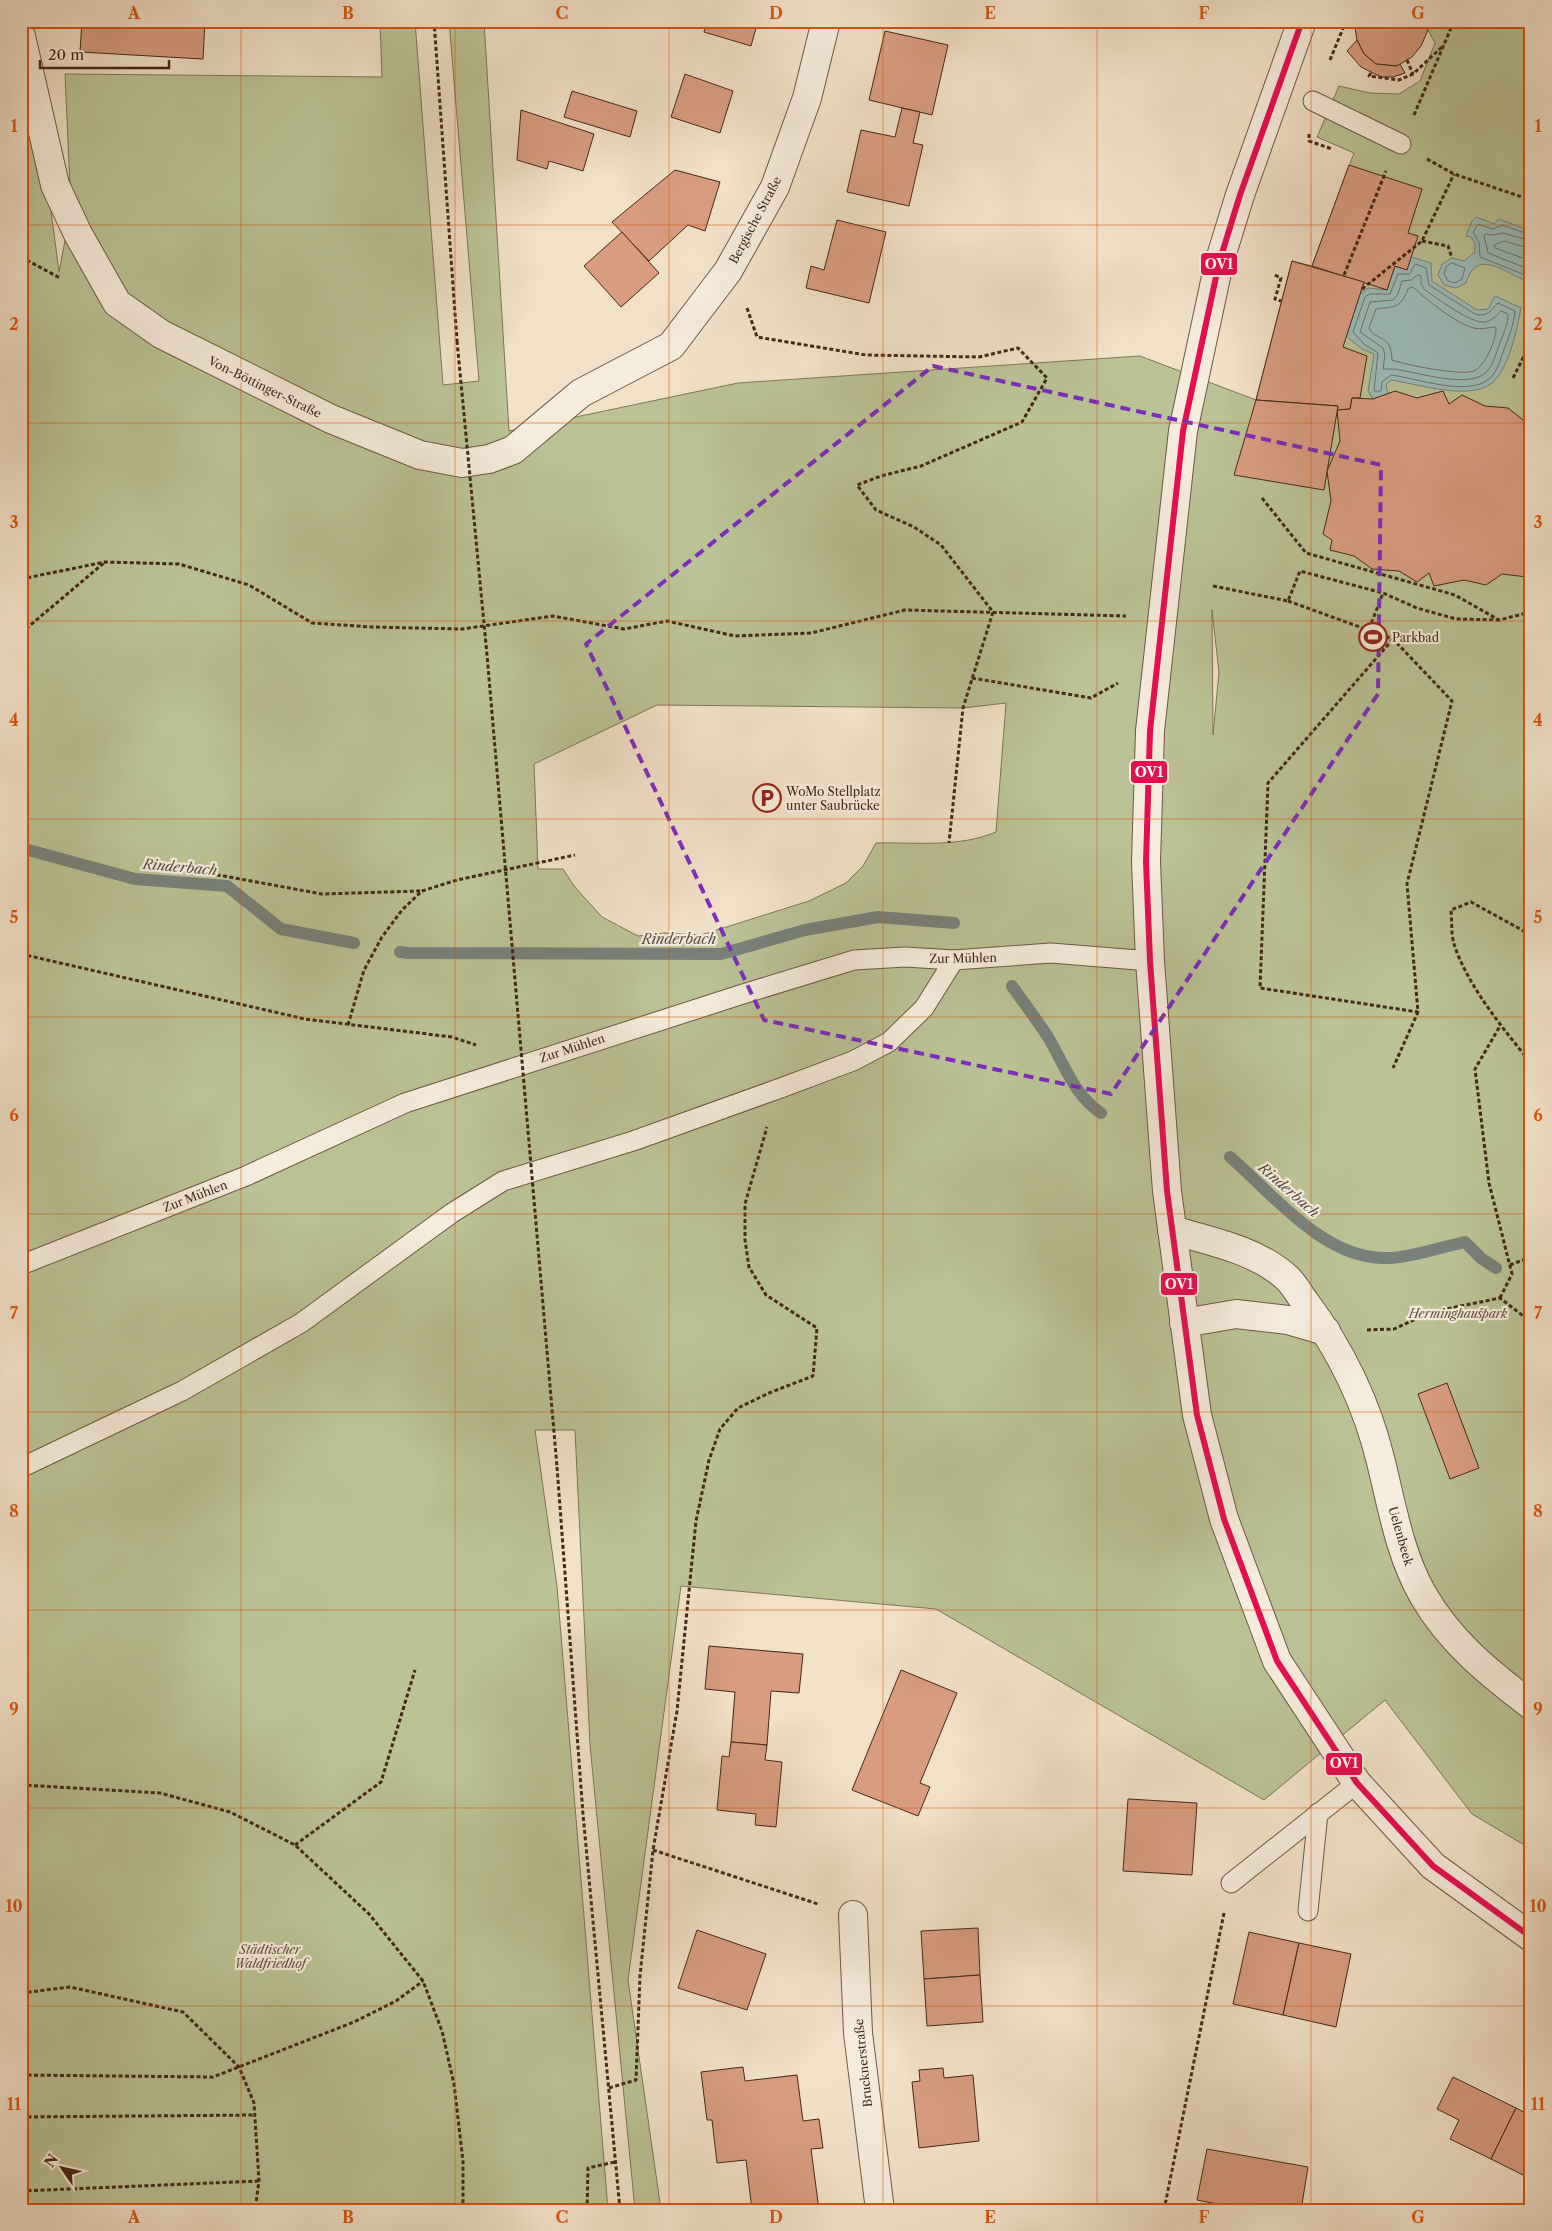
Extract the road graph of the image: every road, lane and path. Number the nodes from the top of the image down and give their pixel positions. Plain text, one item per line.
1 (434, 21) edge
2 (826, 21) edge
3 (1302, 21) edge
4 (1454, 21) edge
5 (21, 36) edge
6 (1446, 44) junction
7 (1407, 60) dead end
8 (1371, 73) dead end
9 (1413, 74) junction
10 (1313, 101) dead end
11 (1401, 144) junction
12 (1378, 166) dead end
13 (1454, 174) junction
14 (1531, 200) edge
15 (1422, 241) junction
16 (1452, 258) dead end
17 (1275, 275) dead end
18 (1344, 275) dead end
19 (1362, 289) dead end
20 (1281, 301) dead end
21 (747, 305) dead end
22 (1531, 342) edge
23 (671, 346) joint
24 (1513, 378) dead end
25 (1262, 498) dead end
26 (105, 562) junction
27 (21, 579) edge
28 (1213, 586) dead end
29 (1383, 593) junction
30 (1288, 601) junction
31 (992, 612) junction
32 (1531, 612) edge
33 (1129, 616) dead end
34 (1499, 620) junction
35 (1369, 629) junction
36 (21, 632) edge
37 (1393, 639) junction
38 (972, 678) junction
39 (1122, 681) dead end
40 (949, 843) dead end
41 (575, 855) dead end
42 (191, 870) dead end
43 (422, 891) junction
44 (1531, 934) edge
45 (21, 954) edge
46 (954, 960) junction
47 (1150, 961) junction
48 (1418, 1012) junction
49 (348, 1025) junction
50 (1500, 1026) junction
51 (1531, 1063) edge
52 (1393, 1068) dead end
53 (497, 1072) junction
54 (778, 1089) junction
55 (1172, 1230) junction
56 (1531, 1258) edge
57 (21, 1265) edge
58 (1510, 1265) junction
59 (1500, 1298) junction
60 (1531, 1322) edge
61 (1184, 1323) junction
62 (1371, 1330) dead end
63 (1326, 1331) junction
64 (27, 1465) dead end
65 (415, 1670) dead end
66 (1531, 1706) edge
67 (1357, 1783) junction
68 (21, 1785) edge
69 (1318, 1813) junction
70 (295, 1845) junction
71 (653, 1850) junction
72 (1231, 1883) joint
73 (1308, 1911) dead end
74 (854, 1916) joint
75 (1531, 1937) edge
76 (423, 1981) junction
77 (21, 1993) edge
78 (239, 2067) junction
79 (21, 2075) edge
80 (609, 2088) junction
81 (256, 2115) junction
82 (21, 2117) edge
83 (615, 2162) junction
84 (259, 2182) junction
85 (21, 2191) edge
86 (255, 2210) edge
87 (463, 2210) edge
88 (588, 2210) edge
89 (620, 2210) edge
90 (880, 2210) edge
91 (1164, 2210) edge

1 - 80 path, bridge
2 - 23 street, Bergische Straße
3 - 47 street
4 - 6 path
5 - 23 street, Von-Böttinger-Straße
6 - 9 path
6 - 11 path
7 - 9 path
8 - 9 path
10 - 11 lane
11 - 13 path
12 - 18 path
13 - 14 path
13 - 15 path
15 - 16 path
15 - 19 path
17 - 20 path
21 - 31 path
22 - 24 path
25 - 34 path
26 - 27 path
26 - 31 path
26 - 36 path
28 - 30 path
29 - 30 path
29 - 34 path
29 - 35 path
30 - 35 path
31 - 33 path
31 - 38 path
32 - 34 path
35 - 37 path
37 - 48 path
37 - 48 path
38 - 39 path
38 - 40 path
41 - 43 path
42 - 43 path
43 - 49 path
44 - 50 path
45 - 49 path
46 - 47 lane, Zur Mühlen
46 - 53 lane, Zur Mühlen
46 - 54 lane
47 - 55 street
48 - 52 path
49 - 53 path
50 - 51 path
50 - 58 path
53 - 57 lane, Zur Mühlen
54 - 64 lane
54 - 71 path
55 - 61 street
55 - 63 street, Uelenbeek
56 - 58 path
58 - 59 path
59 - 60 path
59 - 62 path
61 - 63 street
61 - 67 street
63 - 66 street, Uelenbeek
65 - 70 path
67 - 69 lane
67 - 75 street
68 - 70 path
69 - 72 lane
69 - 73 lane
70 - 76 path
71 - 74 path
71 - 80 path
72 - 91 path
74 - 90 street, Brucknerstraße
76 - 78 path
76 - 87 path
77 - 78 path
78 - 79 path
78 - 81 path
80 - 83 path
81 - 82 path
81 - 84 path
83 - 88 path
83 - 89 path
84 - 85 path
84 - 86 path

